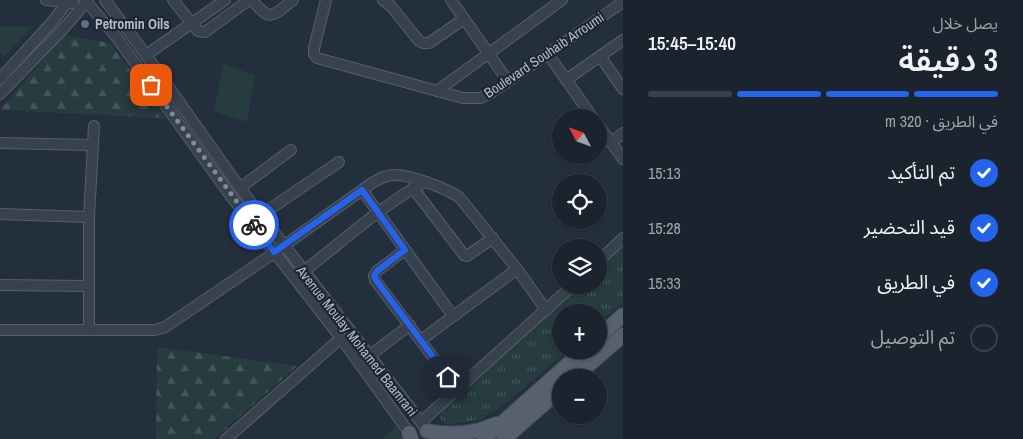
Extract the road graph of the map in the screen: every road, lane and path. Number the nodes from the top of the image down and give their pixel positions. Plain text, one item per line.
1 (46, 0) edge
2 (86, 0) edge
3 (105, 0) edge
4 (173, 0) edge
5 (225, 0) edge
6 (251, 0) edge
7 (293, 0) edge
8 (383, 0) edge
9 (451, 0) edge
10 (562, 0) edge
11 (323, 1) edge
12 (68, 2) edge
13 (623, 2) edge
14 (464, 19) junction
15 (192, 23) junction
16 (623, 40) edge
17 (488, 53) junction
18 (548, 54) junction
19 (146, 55) junction
20 (600, 56) junction
21 (0, 79) edge
22 (566, 80) junction
23 (508, 81) junction
24 (623, 89) edge
25 (437, 91) junction
26 (0, 94) edge
27 (587, 109) edge
28 (94, 126) dead end
29 (623, 133) edge
30 (608, 138) edge
31 (611, 142) junction
32 (0, 143) edge
33 (94, 145) junction
34 (291, 150) dead end
35 (623, 159) edge
36 (339, 162) dead end
37 (425, 182) junction
38 (240, 188) junction
39 (413, 188) junction
40 (362, 190) junction
41 (379, 213) junction
42 (0, 214) edge
43 (261, 215) junction
44 (89, 217) junction
45 (493, 238) junction
46 (623, 238) edge
47 (284, 246) junction
48 (405, 250) junction
49 (274, 252) junction
50 (607, 253) edge
51 (517, 269) junction
52 (304, 272) junction
53 (0, 285) edge
54 (88, 286) junction
55 (563, 294) edge
56 (546, 310) junction
57 (623, 315) edge
58 (453, 316) junction
59 (410, 325) junction
60 (607, 329) edge
61 (0, 330) edge
62 (88, 330) junction
63 (623, 335) edge
64 (341, 338) junction
65 (421, 340) junction
66 (369, 356) junction
67 (574, 359) edge
68 (584, 369) edge
69 (458, 389) junction
70 (552, 397) edge
71 (503, 420) junction
72 (427, 431) edge
73 (411, 437) edge
74 (226, 439) edge
75 (484, 439) edge
76 (504, 439) edge

1 - 12 street
2 - 12 street
2 - 26 street
2 - 49 street, Avenue Moulay Mohamed Baamrani
3 - 19 street, Avenue Moulay Mohamed Baamrani
4 - 15 street
5 - 15 street
6 - 7 street
6 - 15 street
8 - 14 street
9 - 14 street
10 - 17 street
11 - 25 street
12 - 21 street
13 - 18 street, Boulevard Souhaib Arroumi
14 - 17 street
15 - 19 street
16 - 20 street
17 - 23 street
17 - 25 street
18 - 22 street
18 - 23 street, Boulevard Souhaib Arroumi
19 - 38 street, Avenue Moulay Mohamed Baamrani
20 - 22 street
20 - 24 street
22 - 27 street
23 - 25 street, Boulevard Souhaib Arroumi
28 - 33 street
29 - 31 street
30 - 31 street
31 - 35 street
32 - 33 street
33 - 44 street
34 - 38 street
36 - 43 street
37 - 39 street
37 - 40 street
37 - 45 street
38 - 43 street, Avenue Moulay Mohamed Baamrani
39 - 41 street
39 - 45 street
40 - 41 street
40 - 47 street
41 - 48 street
41 - 52 street
42 - 44 street
43 - 47 street, Avenue Moulay Mohamed Baamrani
44 - 54 street
45 - 51 street
46 - 50 street
47 - 49 street
47 - 52 street, Avenue Moulay Mohamed Baamrani
48 - 58 street
48 - 59 street
49 - 62 street
49 - 64 street, Avenue Moulay Mohamed Baamrani
51 - 56 street
51 - 58 street
52 - 66 street, Avenue Moulay Mohamed Baamrani
53 - 54 street
54 - 62 street
55 - 56 street
56 - 69 street
57 - 60 main road
58 - 65 street
59 - 65 street
59 - 66 street
61 - 62 street
63 - 68 main road
64 - 73 street, Avenue Moulay Mohamed Baamrani
64 - 74 street
65 - 69 street
66 - 72 street, Avenue Moulay Mohamed Baamrani
67 - 71 main road
69 - 72 street
70 - 76 main road
71 - 72 main road
71 - 75 main road

